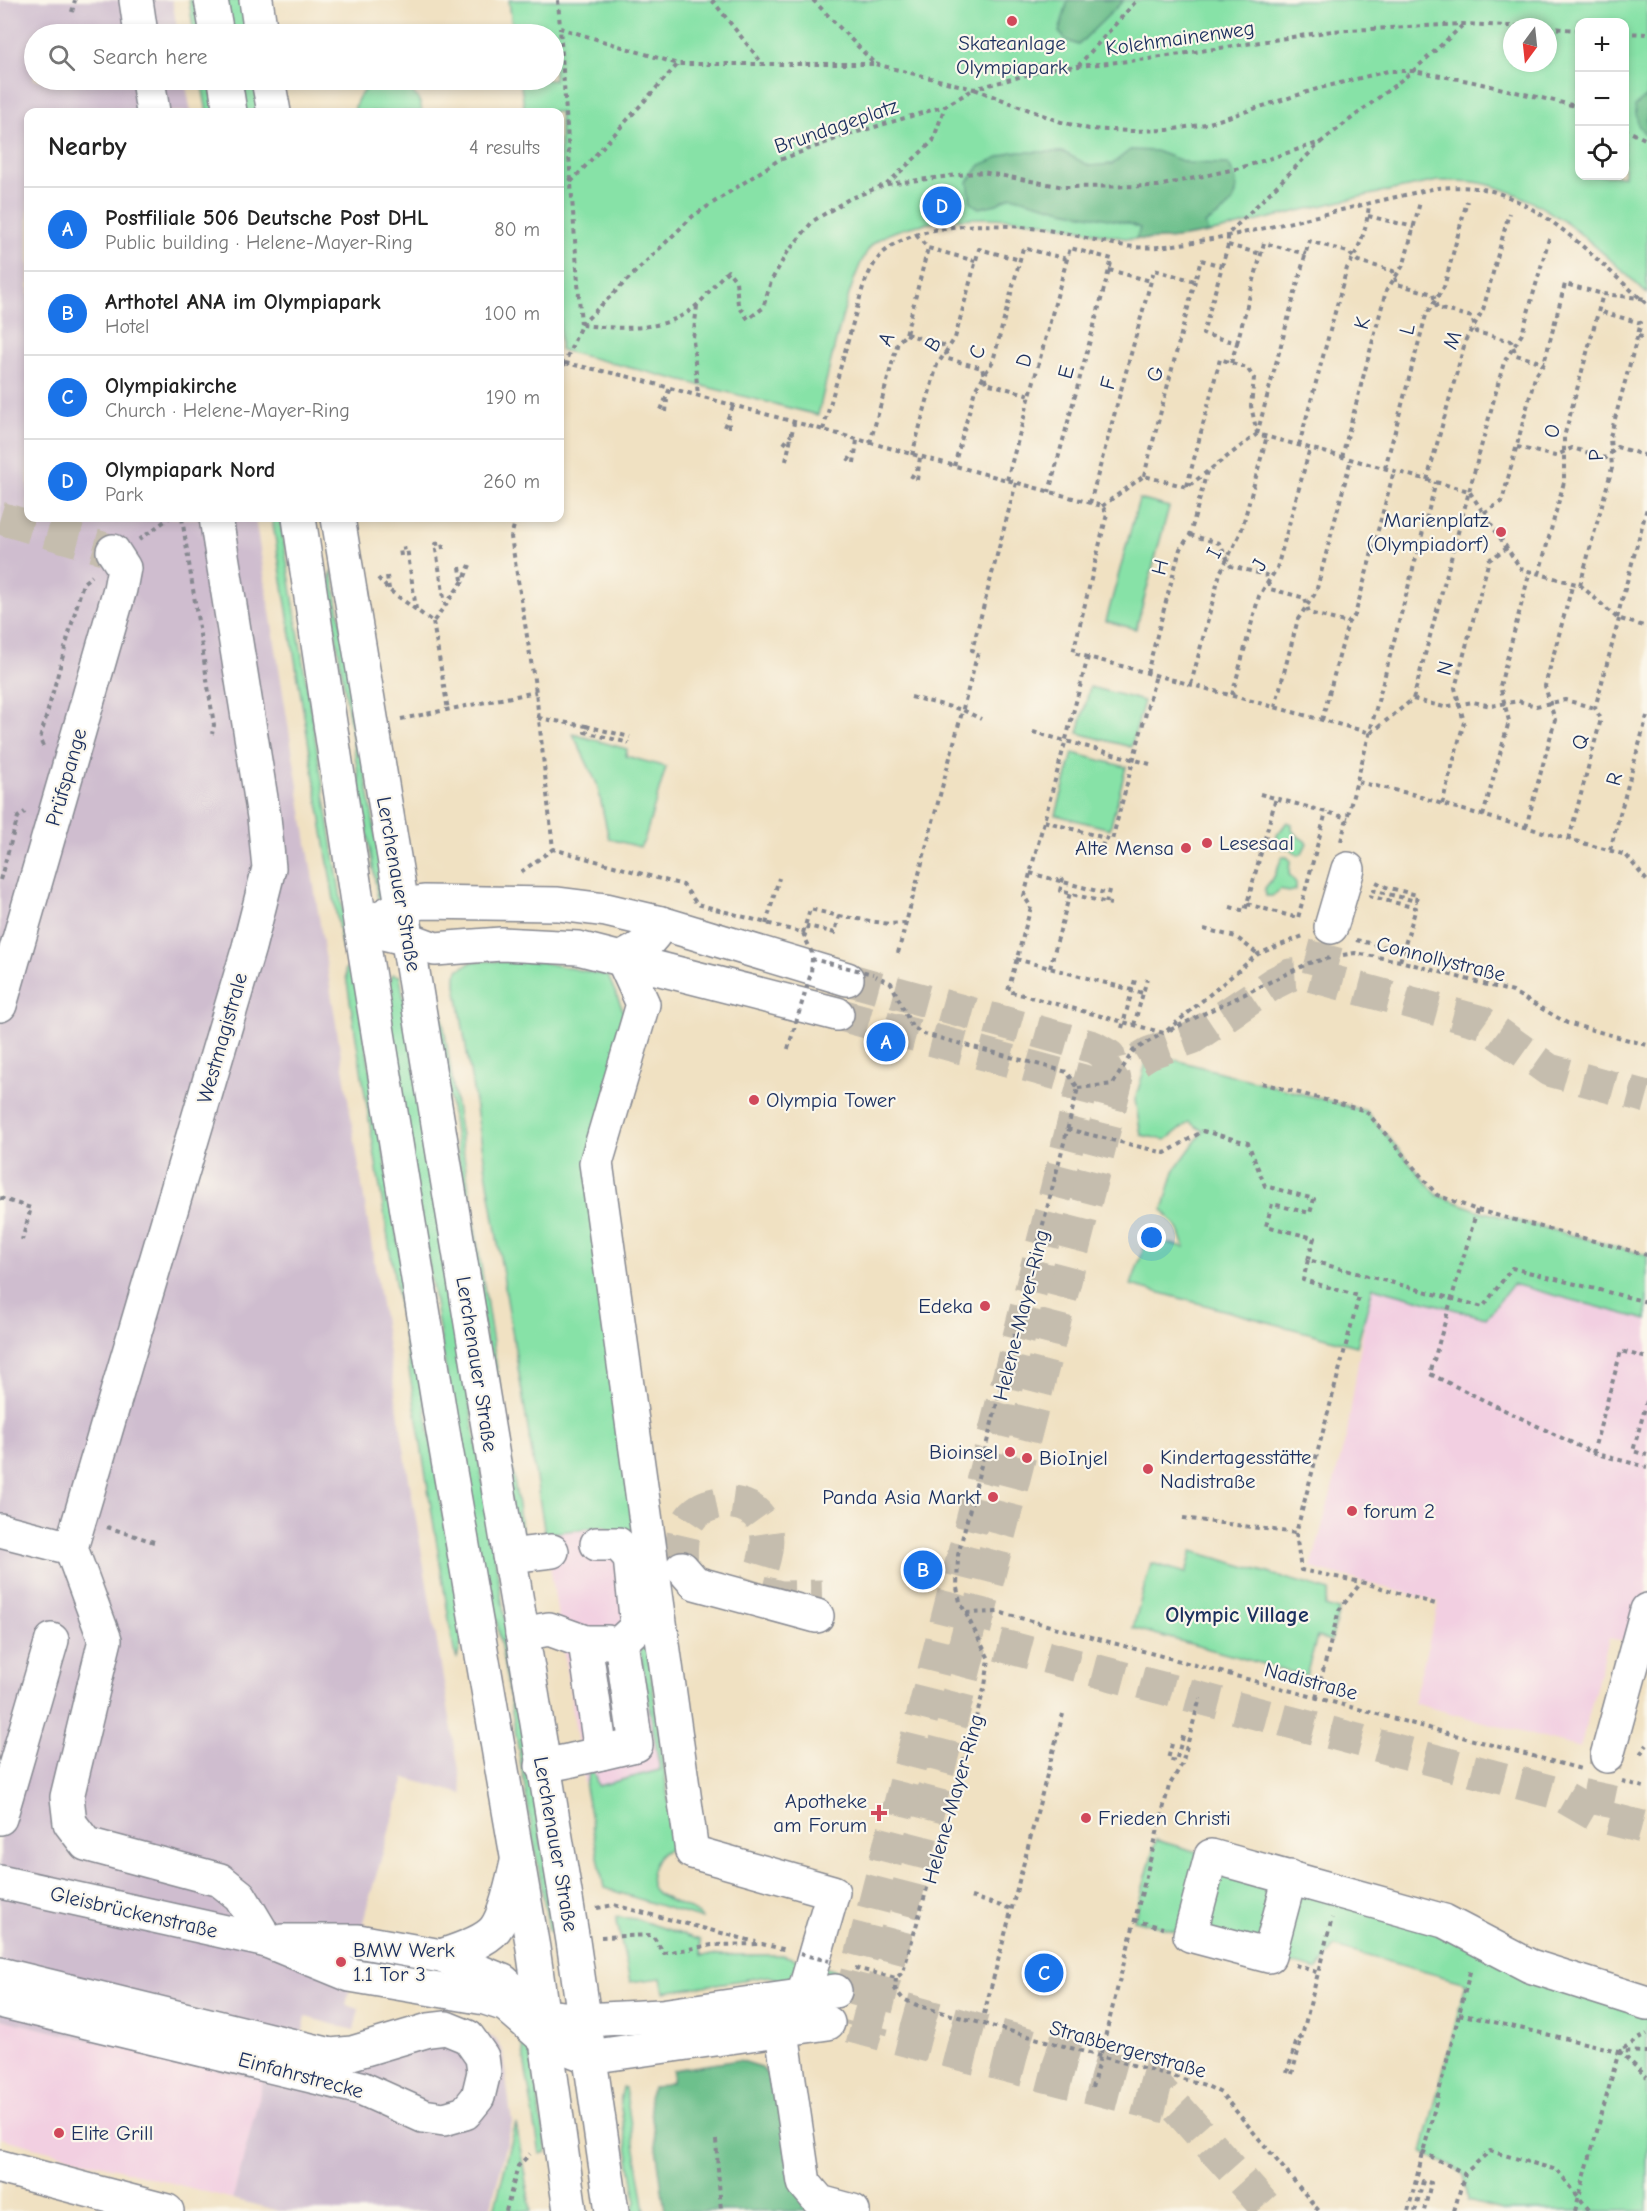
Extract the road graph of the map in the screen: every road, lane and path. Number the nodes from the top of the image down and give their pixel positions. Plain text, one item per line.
1 (75, 0) edge
2 (211, 0) edge
3 (256, 0) edge
4 (558, 0) edge
5 (712, 0) edge
6 (813, 0) edge
7 (1137, 0) edge
8 (72, 12) dead end
9 (215, 24) edge
10 (260, 24) edge
11 (560, 24) edge
12 (1463, 24) junction
13 (1503, 26) edge
14 (564, 29) edge
15 (1557, 29) edge
16 (1575, 30) edge
17 (1629, 33) edge
18 (1647, 34) edge
19 (875, 63) junction
20 (678, 64) junction
21 (763, 64) junction
22 (1077, 66) junction
23 (1049, 69) joint
24 (1413, 71) junction
25 (564, 84) edge
26 (974, 88) junction
27 (150, 90) edge
28 (227, 90) edge
29 (270, 90) edge
30 (945, 106) junction
31 (1575, 106) edge
32 (152, 108) edge
33 (229, 108) edge
34 (273, 108) edge
35 (1629, 132) edge
36 (1647, 141) edge
37 (1321, 142) junction
38 (571, 182) junction
39 (887, 184) junction
40 (1467, 201) dead end
41 (1420, 202) dead end
42 (1369, 204) junction
43 (1509, 213) dead end
44 (1368, 216) junction
45 (1414, 227) junction
46 (1228, 234) junction
47 (916, 235) junction
48 (1550, 236) dead end
49 (1228, 245) junction
50 (928, 248) junction
51 (1261, 254) junction
52 (1306, 254) junction
53 (1354, 258) junction
54 (1067, 259) junction
55 (1112, 259) joint
56 (1020, 260) junction
57 (975, 261) junction
58 (1222, 266) junction
59 (1109, 270) junction
60 (1395, 278) junction
61 (1151, 281) junction
62 (1195, 281) junction
63 (1603, 294) junction
64 (1644, 299) edge
65 (1435, 301) junction
66 (1647, 304) edge
67 (697, 305) junction
68 (1598, 311) junction
69 (1474, 324) junction
70 (581, 325) junction
71 (906, 334) junction
72 (1638, 336) junction
73 (1647, 338) edge
74 (1237, 343) junction
75 (1514, 348) junction
76 (945, 352) junction
77 (565, 363) joint
78 (1232, 363) junction
79 (1544, 363) junction
80 (984, 376) junction
81 (670, 388) junction
82 (1030, 395) junction
83 (698, 396) junction
84 (733, 406) junction
85 (664, 411) dead end
86 (729, 417) junction
87 (794, 423) junction
88 (724, 427) dead end
89 (729, 428) dead end
90 (823, 430) junction
91 (791, 434) junction
92 (1257, 434) junction
93 (1267, 436) junction
94 (857, 440) junction
95 (870, 443) junction
96 (784, 444) dead end
97 (1299, 445) junction
98 (1517, 447) junction
99 (1310, 448) junction
100 (854, 451) junction
101 (1564, 452) junction
102 (1611, 453) junction
103 (912, 455) junction
104 (1647, 456) edge
105 (920, 457) junction
106 (1342, 457) junction
107 (1352, 459) junction
108 (786, 461) dead end
109 (848, 461) dead end
110 (854, 463) dead end
111 (954, 466) junction
112 (1385, 468) junction
113 (1208, 471) junction
114 (1394, 471) junction
115 (1144, 476) junction
116 (914, 479) dead end
117 (1007, 480) junction
118 (1427, 480) junction
119 (1436, 482) junction
120 (1016, 483) junction
121 (1187, 487) junction
122 (1469, 491) junction
123 (1049, 492) junction
124 (1090, 503) junction
125 (1102, 506) junction
126 (1647, 508) edge
127 (1484, 513) junction
128 (183, 522) edge
129 (217, 522) edge
130 (339, 522) edge
131 (515, 522) edge
132 (300, 523) edge
133 (1190, 535) junction
134 (1507, 548) junction
135 (443, 549) dead end
136 (113, 551) dead end
137 (401, 556) dead end
138 (1228, 559) junction
139 (470, 565) dead end
140 (460, 567) dead end
141 (1530, 572) junction
142 (1539, 574) junction
143 (387, 576) dead end
144 (378, 578) dead end
145 (463, 581) junction
146 (83, 582) dead end
147 (1268, 582) junction
148 (1573, 583) junction
149 (1580, 585) junction
150 (389, 590) junction
151 (445, 605) junction
152 (1307, 606) junction
153 (416, 609) junction
154 (1618, 619) junction
155 (433, 622) junction
156 (1348, 623) junction
157 (1647, 627) edge
158 (1088, 657) junction
159 (1148, 673) junction
160 (1156, 675) junction
161 (1190, 684) junction
162 (536, 692) junction
163 (1232, 695) junction
164 (911, 697) dead end
165 (1413, 699) junction
166 (1551, 703) junction
167 (1459, 704) junction
168 (1504, 704) junction
169 (1275, 707) junction
170 (1595, 708) junction
171 (448, 710) junction
172 (963, 710) junction
173 (1647, 716) edge
174 (538, 718) junction
175 (981, 718) dead end
176 (1322, 720) junction
177 (392, 721) dead end
178 (586, 726) junction
179 (1033, 732) dead end
180 (1371, 733) junction
181 (212, 734) dead end
182 (630, 737) dead end
183 (1066, 741) junction
184 (629, 743) dead end
185 (48, 753) dead end
186 (1133, 759) junction
187 (1149, 764) dead end
188 (1358, 782) junction
189 (1260, 794) dead end
190 (1276, 798) junction
191 (1442, 804) junction
192 (34, 806) dead end
193 (1326, 812) junction
194 (1483, 816) junction
195 (1348, 818) junction
196 (1044, 821) junction
197 (1526, 827) junction
198 (1104, 838) junction
199 (1569, 839) junction
200 (1102, 847) dead end
201 (553, 849) junction
202 (1610, 850) junction
203 (1030, 873) junction
204 (1352, 875) junction
205 (516, 876) dead end
206 (779, 878) dead end
207 (1063, 878) dead end
208 (0, 880) edge
209 (1647, 881) edge
210 (1386, 886) dead end
211 (1070, 893) junction
212 (1247, 904) junction
213 (403, 905) junction
214 (1230, 907) dead end
215 (839, 916) junction
216 (661, 923) junction
217 (906, 923) junction
218 (808, 926) dead end
219 (361, 928) junction
220 (1204, 929) dead end
221 (803, 933) junction
222 (1330, 933) junction
223 (408, 939) junction
224 (1403, 951) junction
225 (757, 952) junction
226 (898, 953) dead end
227 (1257, 954) junction
228 (622, 958) junction
229 (812, 959) junction
230 (1016, 959) junction
231 (1400, 961) junction
232 (1050, 968) junction
233 (860, 976) junction
234 (1136, 976) dead end
235 (1147, 979) dead end
236 (1143, 993) junction
237 (0, 1005) edge
238 (837, 1014) tunnel mouth
239 (1134, 1025) junction
240 (1122, 1028) dead end
241 (1164, 1033) junction
242 (1647, 1045) edge
243 (788, 1049) dead end
244 (1262, 1083) dead end
245 (1078, 1088) junction
246 (1067, 1129) junction
247 (0, 1198) edge
248 (1477, 1210) junction
249 (22, 1240) dead end
250 (1647, 1255) edge
251 (1308, 1260) junction
252 (1451, 1299) junction
253 (1647, 1302) edge
254 (1647, 1358) edge
255 (1647, 1401) edge
256 (1646, 1409) edge
257 (1645, 1418) edge
258 (1593, 1453) junction
259 (1647, 1455) edge
260 (1647, 1467) edge
261 (1183, 1518) dead end
262 (0, 1530) edge
263 (1296, 1533) junction
264 (597, 1544) dead end
265 (71, 1548) junction
266 (552, 1551) dead end
267 (509, 1556) junction
268 (682, 1568) dead end
269 (1361, 1582) junction
270 (1438, 1605) dead end
271 (1647, 1610) edge
272 (966, 1613) junction
273 (817, 1616) dead end
274 (522, 1634) junction
275 (52, 1640) dead end
276 (585, 1642) junction
277 (621, 1642) junction
278 (1200, 1698) dead end
279 (1316, 1698) junction
280 (1063, 1714) dead end
281 (1184, 1733) dead end
282 (1172, 1744) dead end
283 (601, 1753) junction
284 (542, 1766) junction
285 (1604, 1769) junction
286 (1647, 1788) edge
287 (0, 1818) edge
288 (517, 1862) junction
289 (1290, 1877) dead end
290 (0, 1882) edge
291 (1338, 1891) junction
292 (970, 1897) dead end
293 (594, 1908) dead end
294 (1012, 1909) junction
295 (608, 1936) dead end
296 (1479, 1938) junction
297 (267, 1941) junction
298 (762, 1944) junction
299 (441, 1956) junction
300 (862, 1970) dead end
301 (0, 1974) edge
302 (832, 1976) joint
303 (896, 1978) junction
304 (0, 2001) edge
305 (1647, 2003) edge
306 (787, 2009) junction
307 (984, 2014) dead end
308 (1459, 2014) junction
309 (584, 2020) junction
310 (828, 2023) tunnel mouth
311 (544, 2028) junction
312 (1647, 2034) edge
313 (1618, 2051) junction
314 (1647, 2052) edge
315 (1100, 2055) junction
316 (589, 2057) junction
317 (1289, 2074) dead end
318 (1647, 2077) edge
319 (1092, 2088) dead end
320 (716, 2140) dead end
321 (1422, 2152) junction
322 (530, 2154) dead end
323 (0, 2166) edge
324 (1465, 2173) junction
325 (1579, 2196) junction
326 (167, 2211) edge
327 (506, 2211) edge
328 (570, 2211) edge
329 (612, 2211) edge
330 (722, 2211) edge
331 (853, 2211) edge
332 (1319, 2211) edge
333 (1408, 2211) edge
334 (1415, 2211) edge
335 (1424, 2211) edge
336 (1454, 2211) edge
337 (1575, 2211) edge
338 (1590, 2211) edge

1 - 8 path
2 - 9 main road
3 - 10 main road
4 - 11 path, Brundageplatz
5 - 21 path
6 - 19 path
7 - 22 path
12 - 13 path, Kolehmainenweg
12 - 22 path, Kolehmainenweg
12 - 24 path
14 - 20 path, Brundageplatz
15 - 16 path
17 - 18 path
19 - 21 path, Brundageplatz
19 - 26 path, Brundageplatz
20 - 21 path, Brundageplatz
20 - 38 path
22 - 23 path, Kolehmainenweg
23 - 26 path, Brundageplatz
24 - 26 path, Brundageplatz
24 - 31 path, Brundageplatz
24 - 37 path
25 - 38 path, Brundageplatz
26 - 30 path, Brundageplatz
27 - 32 main road
28 - 33 main road
29 - 34 main road
30 - 39 path
30 - 70 path, Brundageplatz
35 - 36 path
37 - 39 path
37 - 46 path
38 - 70 path, Brundageplatz
39 - 67 path
40 - 65 path, L
41 - 45 path, K
42 - 44 path
42 - 46 path
42 - 64 path
43 - 69 path, M
44 - 45 path
44 - 53 path
45 - 60 path, K
46 - 47 path
46 - 49 path
47 - 50 path
47 - 90 path
48 - 75 path
49 - 51 path
49 - 58 path
50 - 57 path
50 - 71 path, A
51 - 52 path
51 - 74 path
52 - 53 path
52 - 92 path
53 - 60 path
53 - 97 path
54 - 55 path, D
54 - 56 path, C
54 - 82 path, D
55 - 59 path, E
56 - 57 path, B
56 - 80 path, C
57 - 76 path, B
58 - 62 path
58 - 74 path
59 - 61 path
59 - 123 path, E
60 - 65 path
60 - 106 path, K
61 - 62 path, F
61 - 124 path, F
62 - 115 path, G
63 - 64 path
63 - 68 path, O
63 - 79 path
64 - 66 path
65 - 69 path
65 - 112 path, L
67 - 70 path
67 - 83 path
68 - 72 path, P
68 - 101 path, O
69 - 75 path
69 - 118 path, M
70 - 77 path, Brundageplatz
71 - 76 path
71 - 95 path, A
72 - 73 path
72 - 102 path, P
74 - 78 path
75 - 79 path
75 - 122 path
76 - 80 path
76 - 103 path, B
77 - 81 path
78 - 92 path
78 - 121 path
79 - 98 path
80 - 82 path
80 - 111 path, C
81 - 83 path
81 - 85 path
82 - 117 path, D
83 - 84 path
84 - 86 path
84 - 87 path
86 - 88 path
86 - 89 path
87 - 90 path
87 - 91 path
90 - 94 path
91 - 96 path
91 - 108 path
92 - 93 path
92 - 113 path
93 - 97 path
93 - 138 path, I
94 - 95 path
94 - 100 path
95 - 103 path
97 - 99 path
98 - 101 path
98 - 127 path
99 - 106 path
99 - 147 path, J
100 - 109 path
100 - 110 path
101 - 102 path
101 - 142 path, O
102 - 104 path
102 - 149 path, P
103 - 105 path
105 - 111 path
105 - 116 path
106 - 107 path
107 - 112 path
107 - 152 path
111 - 117 path
112 - 114 path
113 - 121 path
113 - 133 path, H
114 - 118 path
114 - 156 path
115 - 121 path
115 - 125 path
117 - 120 path
118 - 119 path
119 - 122 path
119 - 180 path
120 - 123 path
120 - 172 path
122 - 127 path
122 - 165 path
123 - 124 path
124 - 125 path
125 - 158 path
126 - 154 path, Q
127 - 134 path
128 - 181 path
129 - 265 main road, Westmagistrale
130 - 213 main road, Lerchenauer Straße
131 - 162 path
132 - 219 main road, Lerchenauer Straße
133 - 138 path
133 - 159 path, H
134 - 141 path
134 - 167 path, N
135 - 151 path
136 - 237 main road, Prüfspange
137 - 153 path
138 - 147 path
138 - 161 path, I
139 - 145 path
140 - 145 path
141 - 142 path
141 - 168 path
142 - 148 path
143 - 150 path
144 - 150 path
145 - 151 path
146 - 185 path
147 - 152 path
147 - 163 path, J
148 - 149 path
148 - 166 path
149 - 154 path
150 - 153 path
151 - 155 path
152 - 156 path
152 - 169 path
153 - 155 path
154 - 157 path
154 - 170 path, Q
155 - 171 path
156 - 176 path
158 - 159 path
158 - 183 path
159 - 160 path
160 - 161 path
160 - 186 path
161 - 163 path
162 - 171 path
162 - 174 path
163 - 169 path
164 - 172 path
165 - 167 path
165 - 180 path
166 - 168 path
166 - 170 path
166 - 197 path
167 - 168 path
167 - 191 path, N
168 - 194 path
169 - 176 path
170 - 199 path, Q
171 - 177 path
172 - 175 path
172 - 217 path
173 - 202 path, R
174 - 178 path
174 - 201 path
176 - 180 path
178 - 182 path
178 - 184 path
179 - 183 path
180 - 188 path
183 - 186 path
183 - 196 path
186 - 187 path
186 - 198 path
188 - 191 path
188 - 195 path
189 - 190 path
190 - 193 path
190 - 212 path
191 - 194 path
192 - 208 path
193 - 195 path
193 - 212 path
194 - 197 path
195 - 204 path
196 - 198 path
196 - 203 path
197 - 199 path
198 - 200 path
199 - 202 path
201 - 205 path
201 - 221 path, bridge
202 - 209 path
203 - 211 path
203 - 230 path
204 - 210 path
204 - 222 main road
204 - 224 path
206 - 225 path
207 - 211 path
211 - 232 path
212 - 214 path
213 - 216 main road
213 - 219 main road
213 - 223 main road, Lerchenauer Straße
215 - 217 path
215 - 218 path
215 - 221 path
216 - 225 main road
216 - 228 main road
217 - 226 path
219 - 223 main road
219 - 288 main road, Lerchenauer Straße
220 - 227 path
221 - 229 path, bridge
222 - 224 path
222 - 227 path
223 - 228 main road
223 - 267 main road, Lerchenauer Straße
224 - 231 path
225 - 233 main road
227 - 241 path
228 - 238 main road
228 - 306 main road
229 - 233 path, bridge
229 - 243 path, bridge
230 - 232 path
230 - 239 path
231 - 241 path, Connollystraße
231 - 242 path, Connollystraße
232 - 236 path
233 - 245 path
234 - 240 path, bridge
235 - 236 path
236 - 239 path
239 - 241 path
241 - 245 path, Connollystraße
244 - 248 path
245 - 246 path, Helene-Mayer-Ring
246 - 251 path
246 - 272 path, Helene-Mayer-Ring
247 - 249 path
248 - 250 path
248 - 252 path
251 - 252 path
251 - 263 path
252 - 253 path
252 - 258 path
254 - 258 path
255 - 256 path
256 - 257 path
257 - 259 path
258 - 260 path
261 - 263 path
262 - 265 main road
263 - 269 path
264 - 277 main road
265 - 297 main road
266 - 267 main road
267 - 274 main road, Lerchenauer Straße
268 - 273 main road
269 - 270 path
269 - 279 path
271 - 285 main road
272 - 279 path, Nadistraße
272 - 303 path, Helene-Mayer-Ring
274 - 276 main road
274 - 284 main road, Lerchenauer Straße
275 - 287 main road
276 - 277 main road
276 - 283 main road
277 - 283 main road
278 - 315 path
279 - 285 path, Nadistraße
280 - 294 path
281 - 282 path
283 - 284 main road
284 - 309 main road, Lerchenauer Straße
285 - 286 path, Nadistraße
288 - 299 main road
288 - 311 main road, Lerchenauer Straße
289 - 291 main road
290 - 297 main road, Gleisbrückenstraße
291 - 296 main road
291 - 317 path
292 - 294 path
293 - 298 path
294 - 307 path
295 - 298 path
296 - 305 main road
296 - 308 path
297 - 299 main road
297 - 311 main road
298 - 302 path, bridge
299 - 311 main road
300 - 303 path
301 - 304 main road, Einfahrstrecke
302 - 306 main road
303 - 315 path, Straßbergerstraße
306 - 309 main road
306 - 310 main road
306 - 316 main road
306 - 331 main road
308 - 313 path
308 - 321 path
309 - 311 main road
309 - 316 main road, Lerchenauer Straße
311 - 316 main road
311 - 328 main road, Lerchenauer Straße
312 - 313 path
313 - 314 path
313 - 318 path
313 - 325 path
315 - 319 path
315 - 332 path, Straßbergerstraße
316 - 329 main road, Lerchenauer Straße
320 - 330 path
321 - 324 path
321 - 333 path
322 - 327 path
323 - 326 main road
324 - 325 path
324 - 336 path
325 - 337 path
325 - 338 path
334 - 335 path

